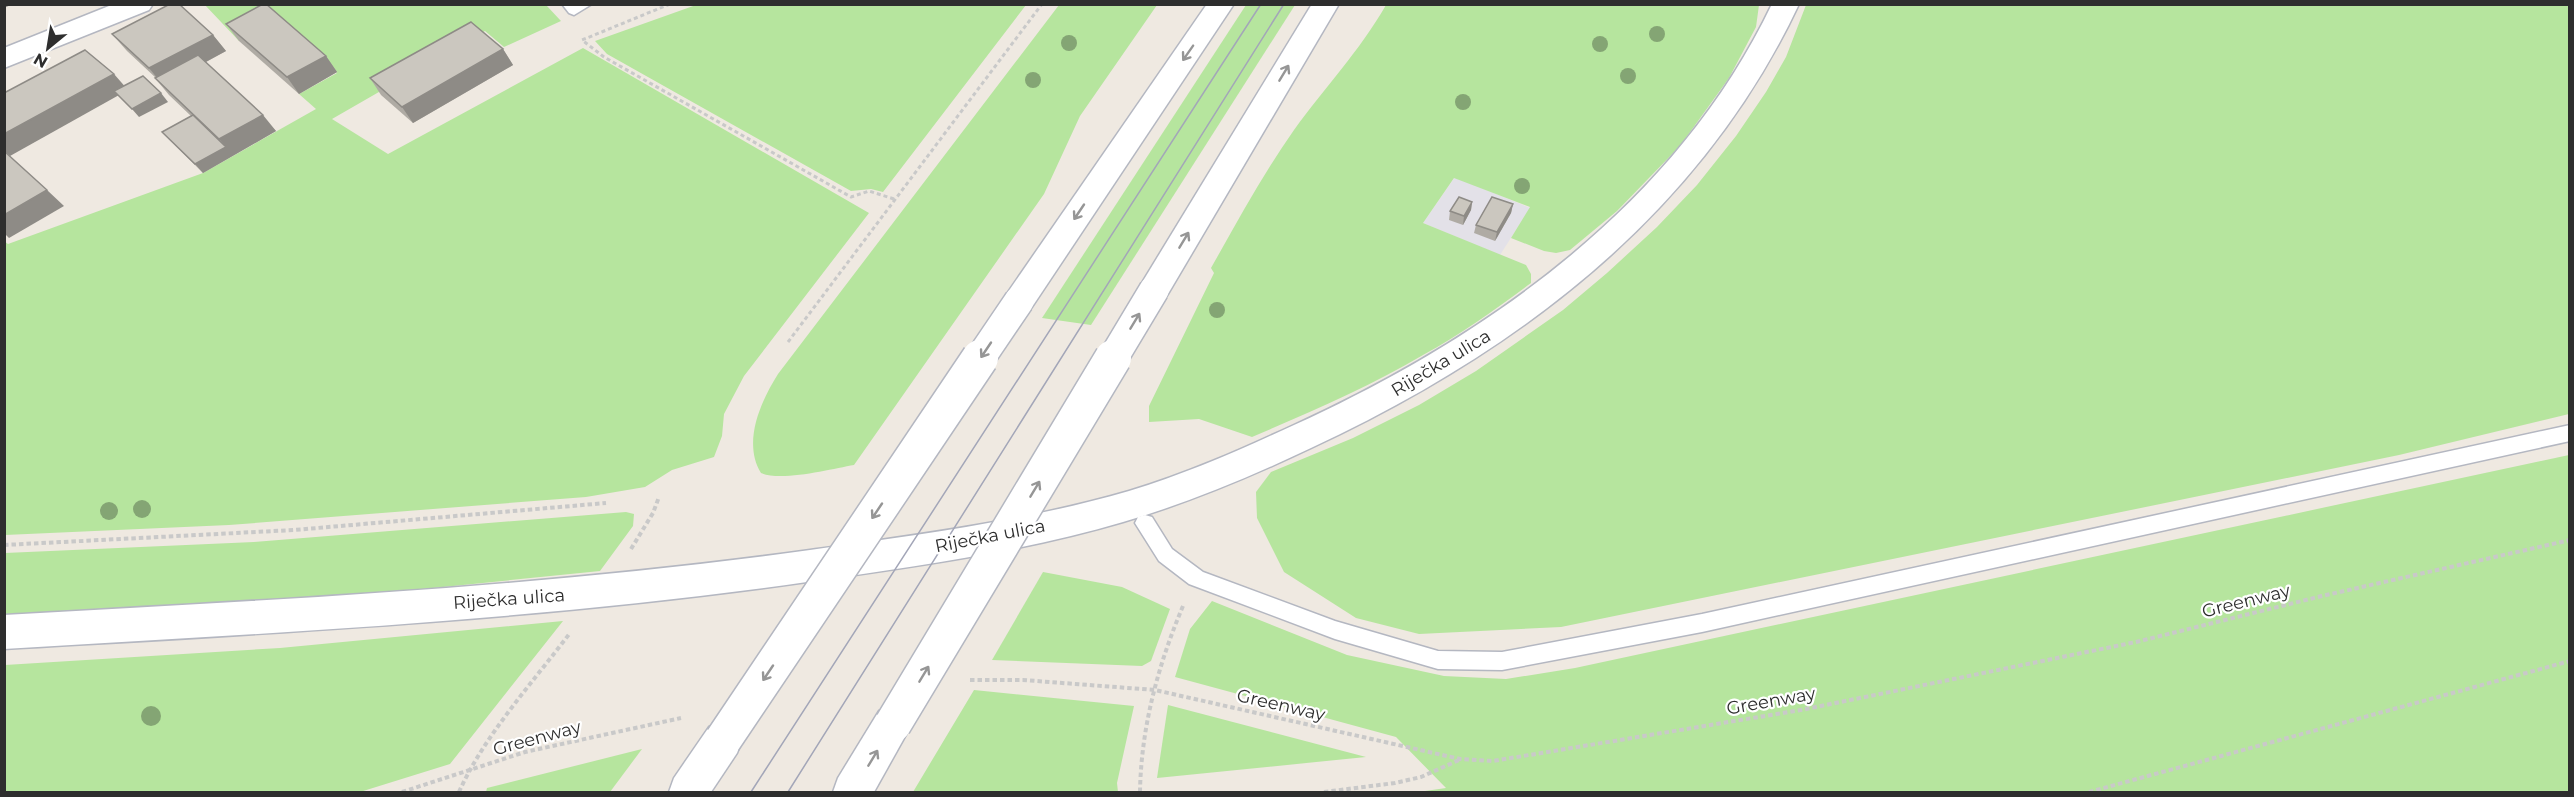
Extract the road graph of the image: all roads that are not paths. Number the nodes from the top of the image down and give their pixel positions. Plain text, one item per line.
1 (140, 4) edge
2 (569, 4) edge
3 (585, 4) edge
4 (1221, 4) edge
5 (1326, 4) edge
6 (1786, 4) edge
7 (4, 58) edge
8 (2570, 433) edge
9 (1145, 523) dead end
10 (4, 632) edge
11 (688, 792) edge
12 (852, 792) edge

1 - 7 street
2 - 3 lane
4 -> 11 street, bridge
12 -> 5 street, bridge
6 - 10 street, Riječka ulica
8 - 9 lane

